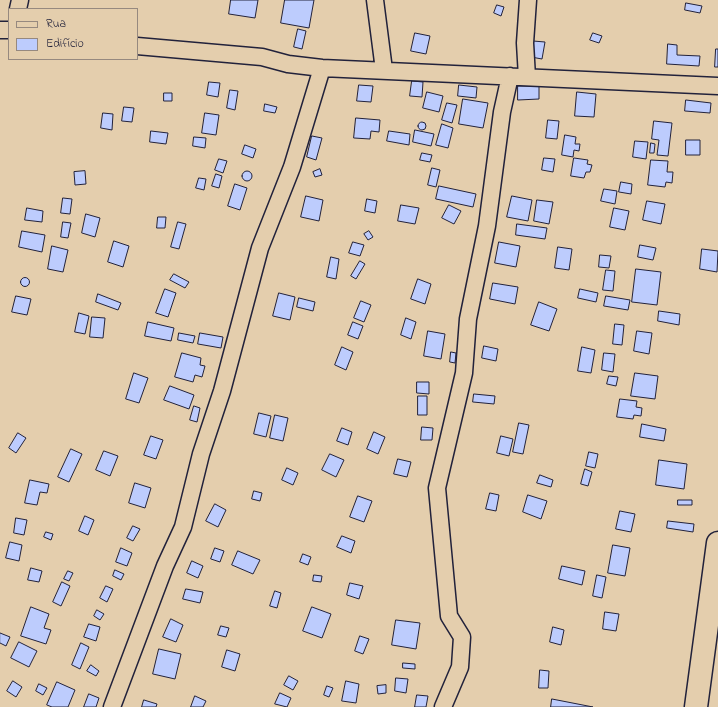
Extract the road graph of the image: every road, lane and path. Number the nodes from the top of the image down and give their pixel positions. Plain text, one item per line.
1 (375, 0) edge
2 (528, 0) edge
3 (138, 46) edge
4 (322, 68) junction
5 (384, 70) junction
6 (510, 76) junction
7 (527, 77) junction
8 (718, 86) edge
9 (718, 543) edge
10 (112, 707) edge
11 (442, 707) edge
12 (696, 707) edge

1 - 5 street
2 - 7 street
3 - 4 street
4 - 5 street
4 - 10 street
5 - 6 street
6 - 7 street
6 - 11 street
7 - 8 street
9 - 12 main road

